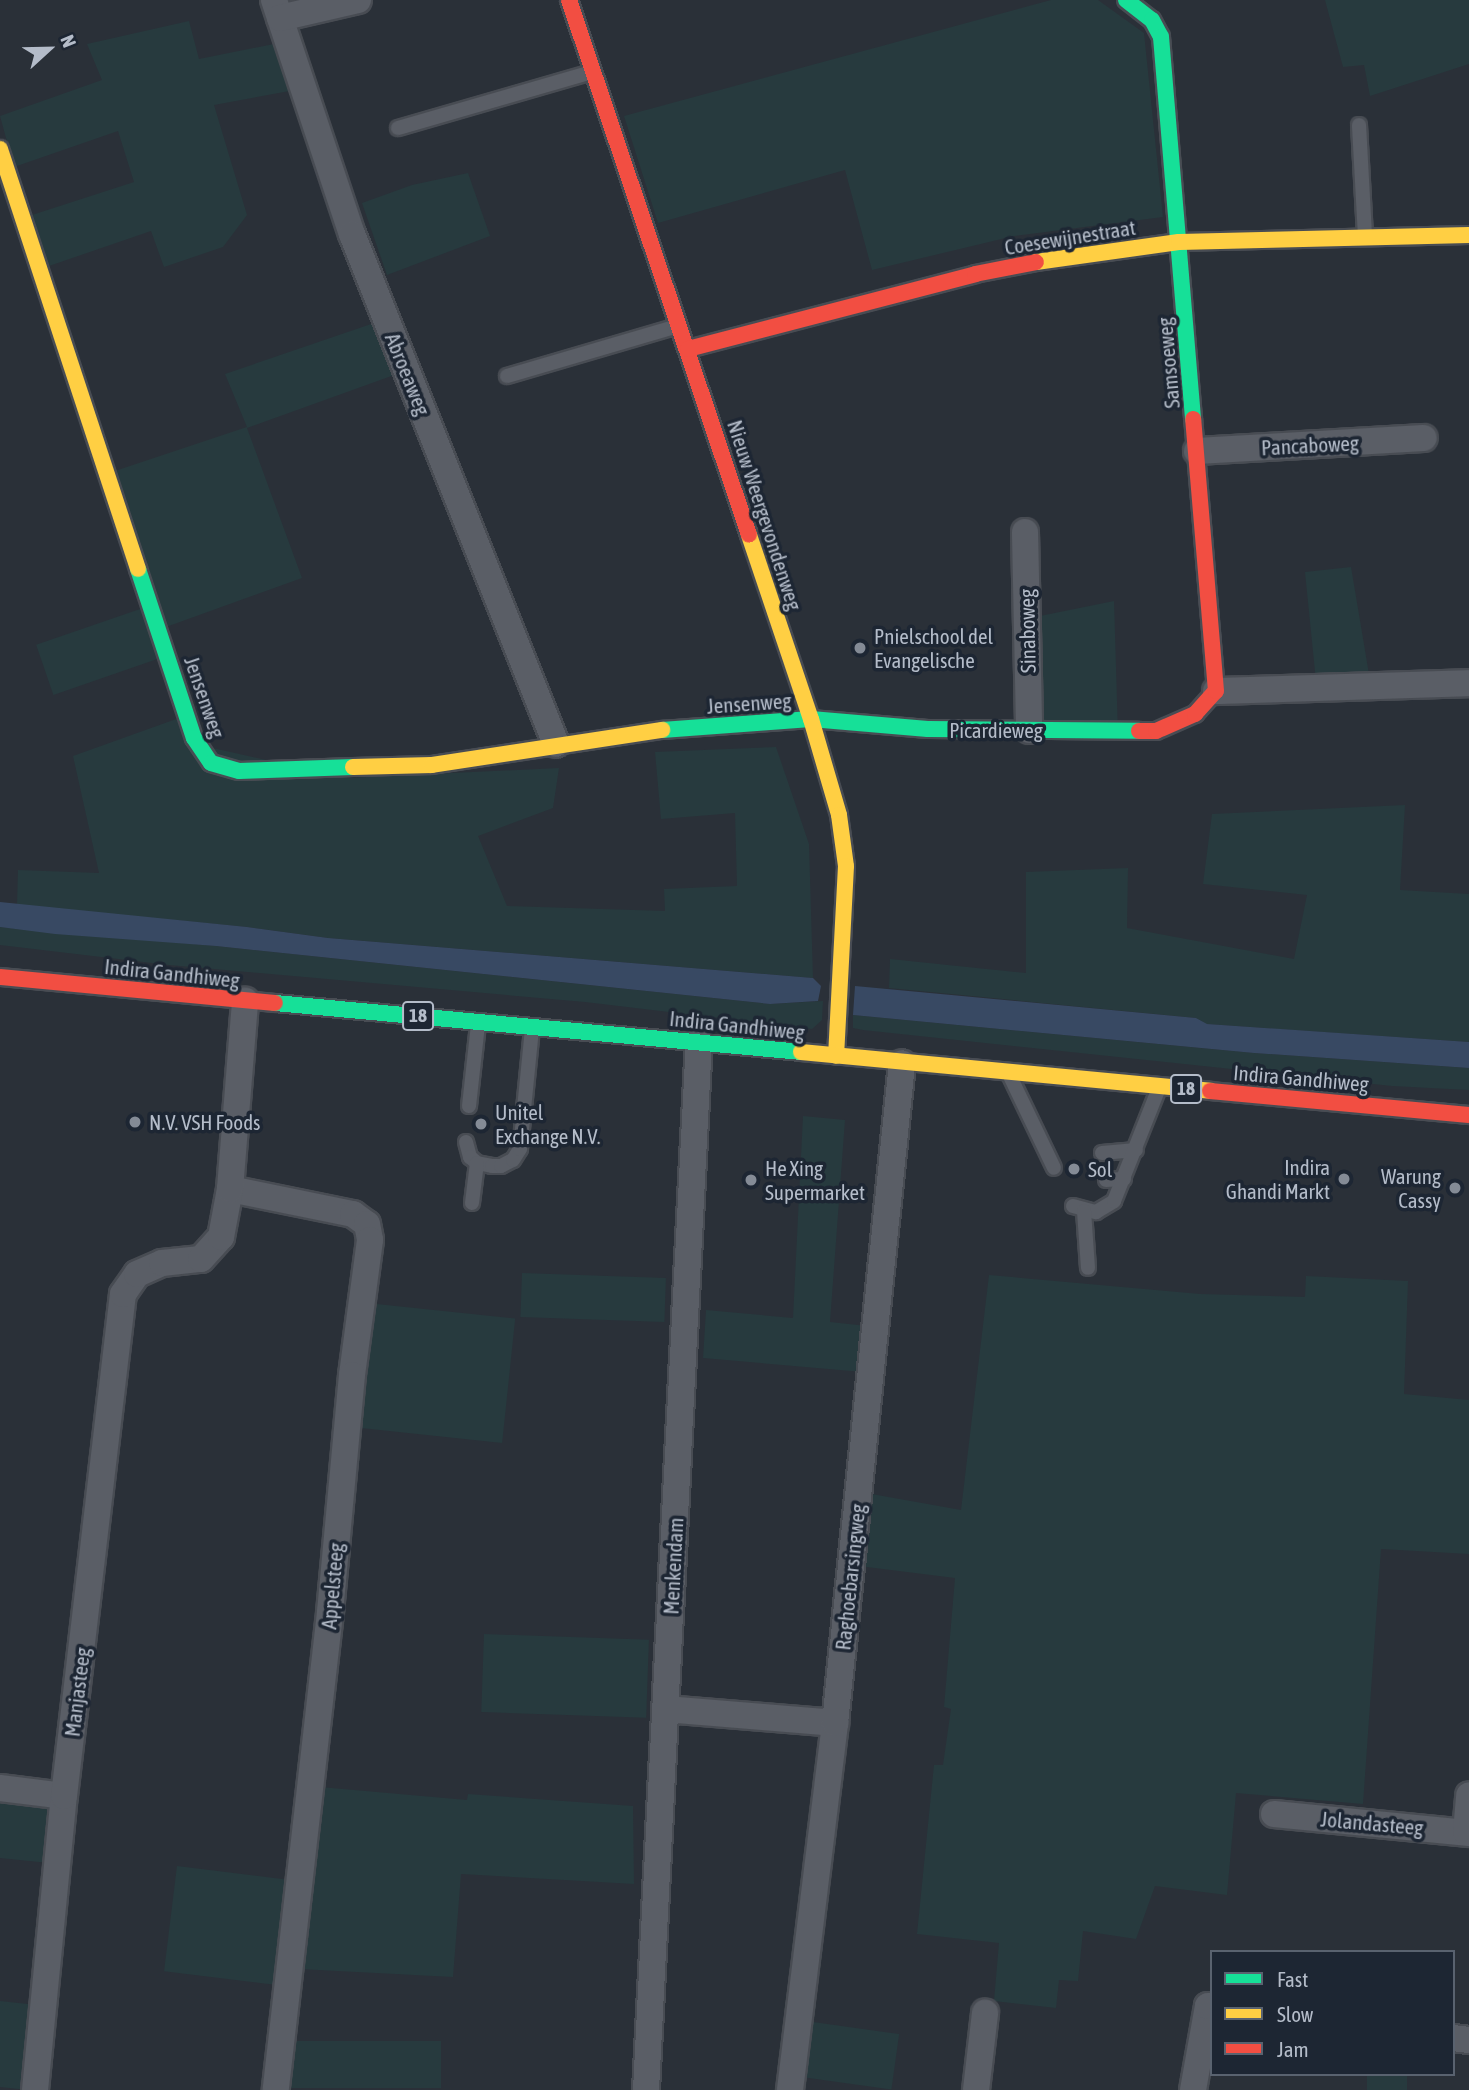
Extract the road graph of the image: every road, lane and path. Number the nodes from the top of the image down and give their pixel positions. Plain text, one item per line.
1 (358, 0) edge
2 (569, 0) edge
3 (1126, 0) edge
4 (277, 9) edge
5 (594, 71) junction
6 (1359, 125) dead end
7 (398, 128) dead end
8 (0, 149) edge
9 (1469, 235) edge
10 (1366, 238) junction
11 (1179, 242) junction
12 (680, 326) junction
13 (688, 349) junction
14 (507, 376) dead end
15 (1424, 438) dead end
16 (1197, 451) junction
17 (1025, 532) dead end
18 (1469, 683) edge
19 (1216, 691) junction
20 (811, 719) junction
21 (1029, 730) junction
22 (556, 744) junction
23 (2, 981) edge
24 (245, 1001) junction
25 (478, 1022) junction
26 (532, 1027) junction
27 (699, 1041) junction
28 (836, 1056) junction
29 (902, 1063) junction
30 (1008, 1073) junction
31 (1159, 1087) junction
32 (469, 1106) dead end
33 (1469, 1115) edge
34 (466, 1142) dead end
35 (1136, 1150) junction
36 (1102, 1153) dead end
37 (1056, 1162) dead end
38 (477, 1163) junction
39 (1124, 1179) junction
40 (1106, 1180) dead end
41 (230, 1189) junction
42 (472, 1203) dead end
43 (1088, 1268) dead end
44 (666, 1709) junction
45 (835, 1723) junction
46 (0, 1788) edge
47 (1469, 1795) edge
48 (64, 1796) junction
49 (1274, 1814) dead end
50 (1467, 1832) edge
51 (1210, 2006) edge
52 (985, 2013) dead end
53 (35, 2090) edge
54 (276, 2090) edge
55 (646, 2090) edge
56 (790, 2090) edge
57 (976, 2090) edge
58 (1193, 2090) edge

1 - 4 street
2 - 5 street, Nieuw Weergevondenweg
3 - 11 street, Samsoeweg
4 - 22 street, Abroeaweg
5 - 7 lane
5 - 12 street, Nieuw Weergevondenweg
6 - 10 lane
8 - 22 street, Jensenweg
9 - 10 street, Coesewijnestraat
10 - 11 street, Coesewijnestraat
11 - 13 street, Coesewijnestraat
11 - 16 street, Samsoeweg
12 - 13 street, Nieuw Weergevondenweg
12 - 14 lane
13 - 20 street, Nieuw Weergevondenweg
15 - 16 street, Pancaboweg
16 - 19 street, Samsoeweg
17 - 21 street, Sinaboweg
18 - 19 street
19 - 21 street, Picardieweg
20 - 21 street, Picardieweg
20 - 22 street, Jensenweg
20 - 28 street, Nieuw Weergevondenweg
23 - 24 street, Indira Gandhiweg / 18
24 - 25 street, Indira Gandhiweg / 18
24 - 41 street
25 - 26 street, Indira Gandhiweg / 18
25 - 32 lane
26 - 27 street, Indira Gandhiweg / 18
26 - 38 lane
27 - 28 street, Indira Gandhiweg / 18
27 - 44 street, Menkendam
28 - 29 street, Indira Gandhiweg / 18
29 - 30 street, Indira Gandhiweg / 18
29 - 45 street, Raghoebarsingweg
30 - 31 street, Indira Gandhiweg / 18
30 - 37 lane
31 - 33 street, Indira Gandhiweg / 18
31 - 35 lane
34 - 38 lane
35 - 36 lane
35 - 39 lane
38 - 42 lane
39 - 40 lane
39 - 43 lane
41 - 48 street, Manjasteeg
41 - 54 street, Appelsteeg
44 - 45 street
44 - 55 street, Menkendam
45 - 56 street, Raghoebarsingweg
46 - 48 street
47 - 50 street
48 - 53 street, Manjasteeg
49 - 50 street, Jolandasteeg
51 - 58 street
52 - 57 street

